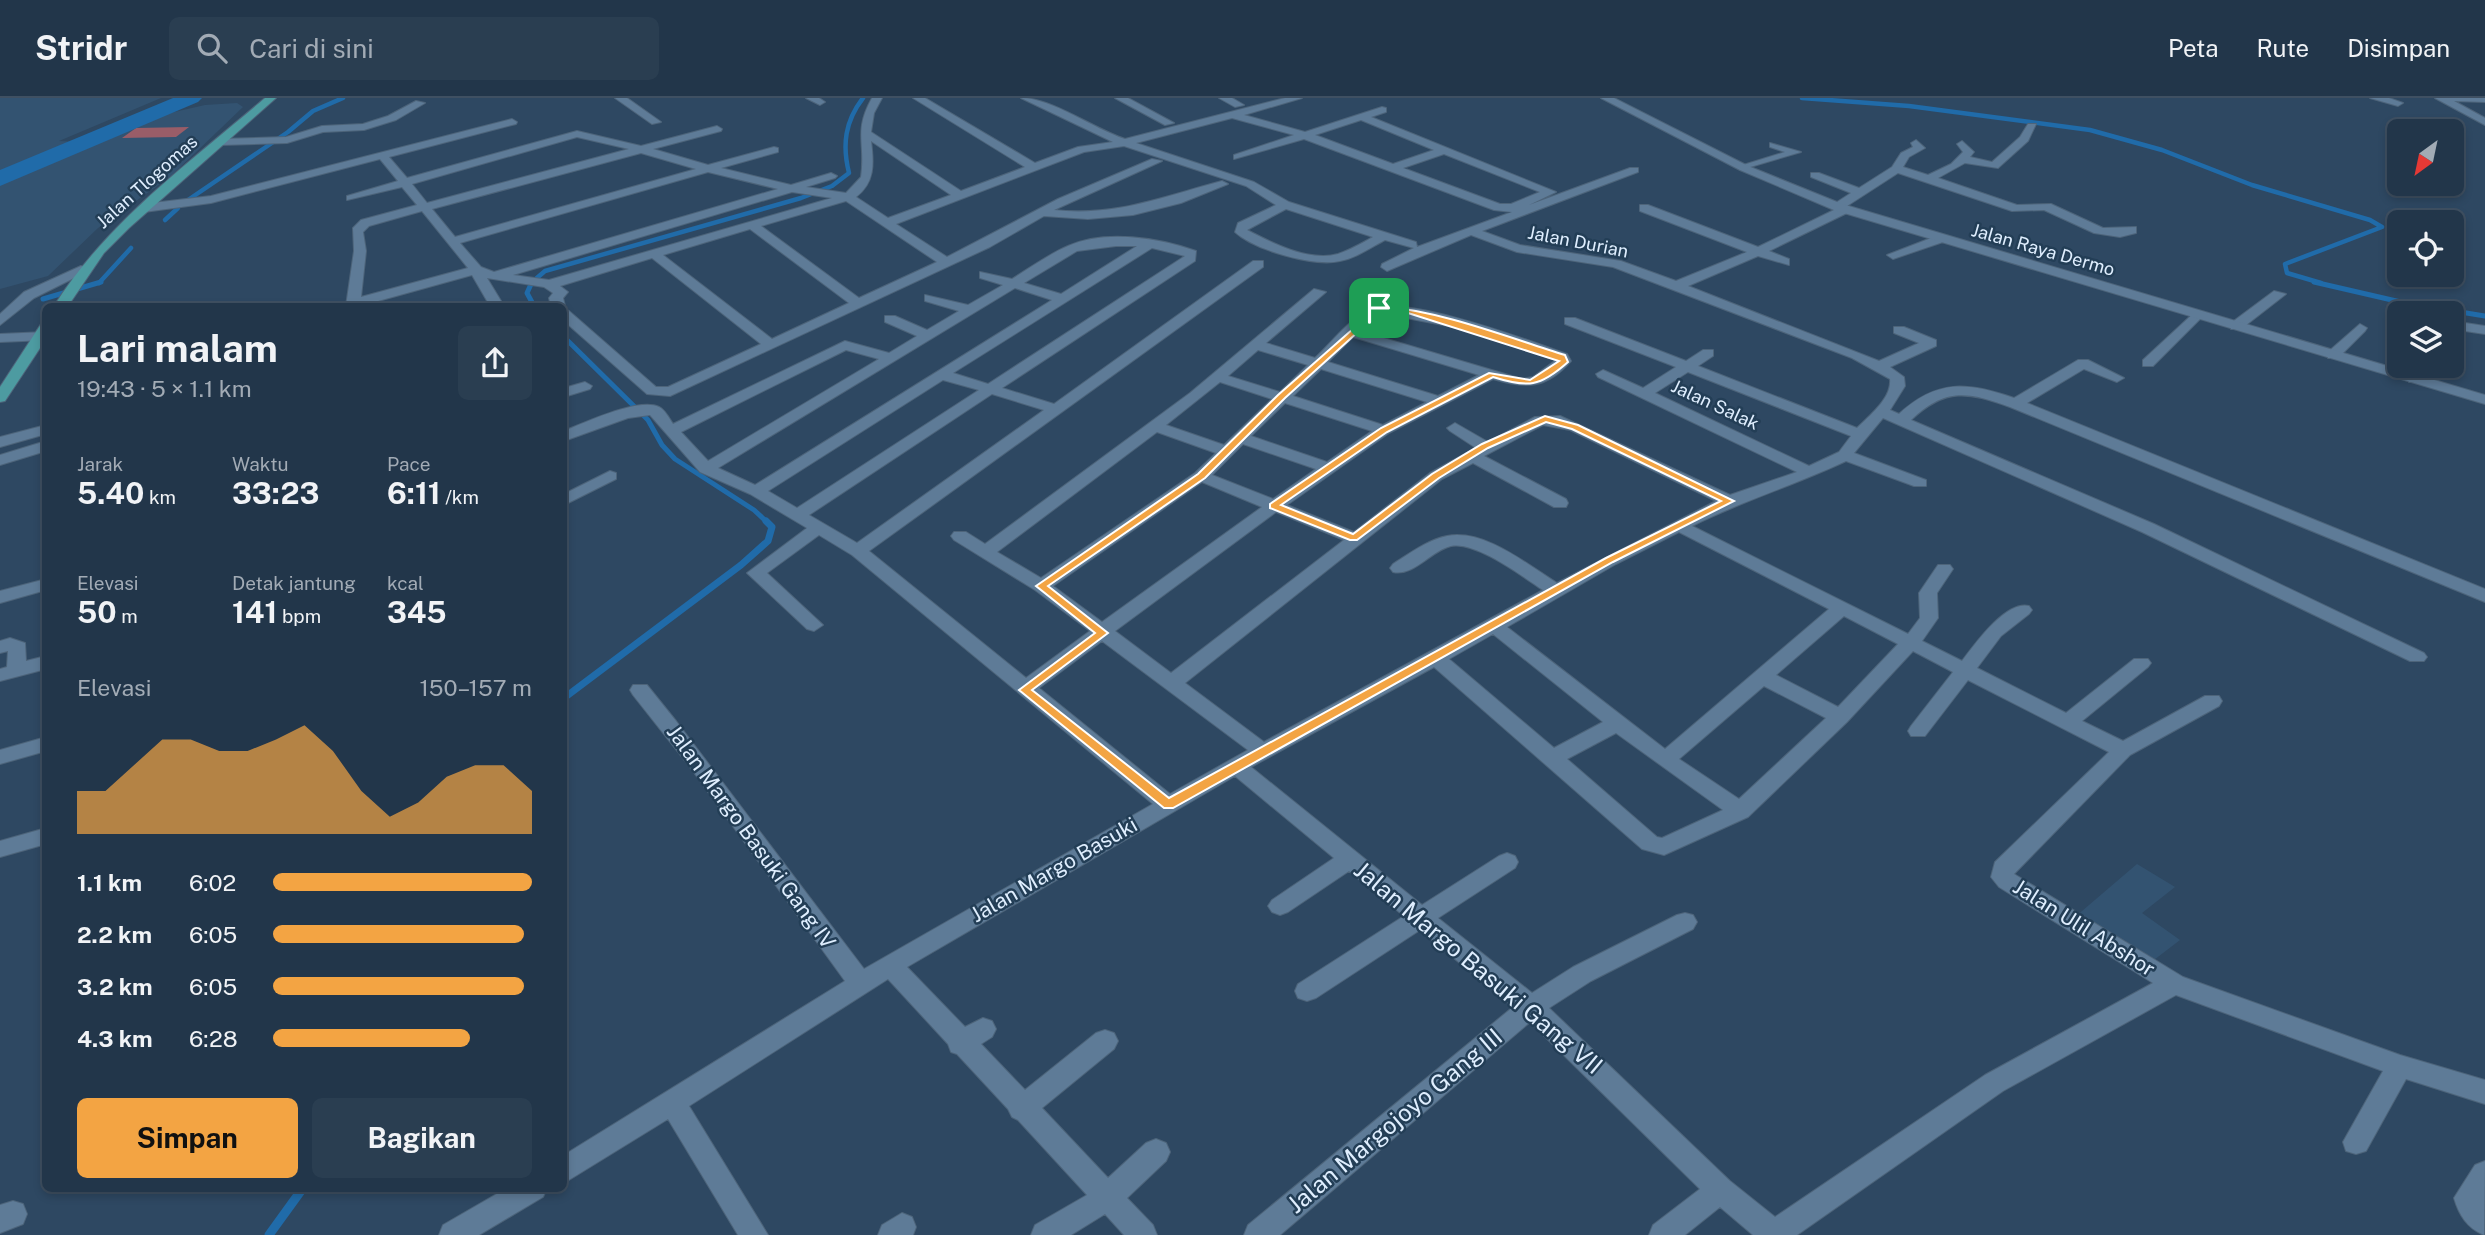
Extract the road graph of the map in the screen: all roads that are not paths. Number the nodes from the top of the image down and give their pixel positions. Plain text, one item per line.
1 (271, 98) edge
2 (620, 98) edge
3 (877, 98) edge
4 (918, 98) edge
5 (1026, 98) edge
6 (1120, 98) edge
7 (1224, 98) edge
8 (1297, 98) edge
9 (1606, 98) edge
10 (2375, 98) edge
11 (2440, 98) edge
12 (2485, 99) edge
13 (421, 103) dead end
14 (1263, 103) edge
15 (2398, 103) dead end
16 (1241, 109) junction
17 (1382, 110) dead end
18 (1360, 116) junction
19 (512, 121) dead end
20 (656, 122) dead end
21 (2485, 122) edge
22 (1169, 123) junction
23 (2032, 126) dead end
24 (717, 129) dead end
25 (863, 131) junction
26 (1301, 135) junction
27 (1111, 140) junction
28 (220, 142) junction
29 (1916, 143) dead end
30 (1962, 144) dead end
31 (1431, 145) junction
32 (1774, 145) dead end
33 (641, 150) junction
34 (774, 150) dead end
35 (1444, 150) junction
36 (383, 156) junction
37 (1238, 157) dead end
38 (1963, 159) junction
39 (1156, 161) junction
40 (1379, 163) junction
41 (1032, 166) junction
42 (1199, 166) junction
43 (1745, 167) junction
44 (1392, 168) junction
45 (709, 169) junction
46 (1896, 169) junction
47 (1634, 170) dead end
48 (1187, 171) junction
49 (1815, 175) dead end
50 (831, 176) dead end
51 (1930, 178) junction
52 (408, 183) junction
53 (1222, 184) junction
54 (796, 189) junction
55 (1259, 192) junction
56 (1861, 193) junction
57 (959, 195) junction
58 (848, 197) junction
59 (351, 198) dead end
60 (1062, 201) junction
61 (1285, 205) junction
62 (144, 208) junction
63 (426, 208) junction
64 (1644, 208) dead end
65 (1842, 208) junction
66 (1038, 212) junction
67 (1090, 214) junction
68 (887, 223) junction
69 (752, 225) junction
70 (2132, 230) dead end
71 (1474, 232) junction
72 (1384, 236) junction
73 (1939, 239) junction
74 (453, 242) junction
75 (1148, 245) junction
76 (1412, 245) dead end
77 (1759, 251) junction
78 (1893, 255) dead end
79 (658, 257) junction
80 (946, 262) junction
81 (1785, 262) dead end
82 (1258, 264) dead end
83 (1387, 267) dead end
84 (86, 269) junction
85 (476, 270) junction
86 (985, 275) dead end
87 (494, 276) junction
88 (1013, 283) junction
89 (1676, 286) junction
90 (555, 292) edge
91 (1319, 292) dead end
92 (2279, 294) dead end
93 (930, 298) dead end
94 (1063, 299) junction
95 (63, 302) edge
96 (354, 303) edge
97 (358, 303) edge
98 (495, 303) edge
99 (857, 303) junction
100 (969, 310) junction
101 (2196, 314) junction
102 (567, 317) edge
103 (890, 319) dead end
104 (0, 321) edge
105 (1570, 321) dead end
106 (2236, 326) junction
107 (2464, 327) edge
108 (2360, 328) dead end
109 (1899, 330) dead end
110 (2485, 330) edge
111 (1350, 332) junction
112 (42, 333) edge
113 (42, 335) edge
114 (928, 335) junction
115 (0, 338) edge
116 (771, 345) junction
117 (1257, 345) junction
118 (1709, 353) dead end
119 (2333, 355) junction
120 (892, 358) junction
121 (1317, 363) junction
122 (2148, 363) dead end
123 (1686, 368) junction
124 (1887, 370) junction
125 (940, 374) junction
126 (1492, 374) junction
127 (1603, 374) dead end
128 (1218, 377) junction
129 (2117, 378) dead end
130 (2414, 379) joint
131 (585, 386) dead end
132 (993, 390) junction
133 (567, 392) edge
134 (1645, 393) junction
135 (1282, 396) junction
136 (0, 398) edge
137 (2485, 400) edge
138 (1442, 402) junction
139 (2015, 404) junction
140 (1056, 409) junction
141 (649, 410) joint
142 (1891, 416) junction
143 (1155, 426) junction
144 (1455, 428) dead end
145 (42, 430) edge
146 (1384, 430) junction
147 (671, 431) junction
148 (1860, 434) junction
149 (567, 435) edge
150 (1241, 438) junction
151 (0, 442) edge
152 (42, 447) edge
153 (1478, 451) junction
154 (1228, 452) junction
155 (1845, 455) junction
156 (0, 460) edge
157 (1328, 468) junction
158 (706, 470) junction
159 (1810, 472) junction
160 (610, 476) dead end
161 (1201, 476) junction
162 (1920, 483) dead end
163 (756, 491) junction
164 (567, 498) edge
165 (1729, 501) junction
166 (1560, 503) dead end
167 (1274, 506) junction
168 (799, 515) junction
169 (1680, 526) junction
170 (820, 527) junction
171 (960, 536) dead end
172 (1354, 538) junction
173 (858, 551) junction
174 (987, 551) junction
175 (1399, 568) dead end
176 (1944, 569) dead end
177 (42, 585) edge
178 (1041, 586) junction
179 (1557, 591) junction
180 (2485, 596) edge
181 (0, 597) edge
182 (1843, 607) junction
183 (2023, 610) dead end
184 (814, 625) dead end
185 (1494, 626) junction
186 (1102, 633) junction
187 (1911, 643) junction
188 (0, 647) edge
189 (1436, 657) junction
190 (2417, 657) dead end
191 (42, 663) edge
192 (2141, 663) dead end
193 (1966, 671) junction
194 (8, 673) edge
195 (1763, 677) junction
196 (1173, 682) junction
197 (640, 690) dead end
198 (1025, 690) junction
199 (2212, 701) dead end
200 (1840, 717) junction
201 (2068, 722) junction
202 (1618, 723) junction
203 (1918, 732) dead end
204 (42, 745) edge
205 (2123, 750) junction
206 (1263, 751) junction
207 (0, 757) edge
208 (1554, 757) junction
209 (1665, 760) junction
210 (1236, 766) junction
211 (1168, 804) junction
212 (1740, 811) junction
213 (42, 837) edge
214 (0, 849) edge
215 (1350, 859) junction
216 (1507, 862) dead end
217 (1280, 906) dead end
218 (1419, 919) junction
219 (1685, 922) dead end
220 (890, 965) junction
221 (861, 984) junction
222 (2174, 984) junction
223 (1307, 990) dead end
224 (1531, 1007) junction
225 (983, 1029) dead end
226 (1105, 1041) dead end
227 (960, 1044) junction
228 (2400, 1066) junction
229 (2485, 1092) edge
230 (673, 1102) junction
231 (1021, 1109) junction
232 (2356, 1142) dead end
233 (1156, 1152) dead end
234 (567, 1164) edge
235 (2485, 1174) edge
236 (1720, 1190) junction
237 (526, 1192) edge
238 (1107, 1198) junction
239 (2485, 1222) edge
240 (453, 1235) edge
241 (754, 1235) edge
242 (1045, 1235) edge
243 (1143, 1235) edge
244 (1258, 1235) edge
245 (1663, 1235) edge
246 (1775, 1235) edge

1 - 28 main road, Jalan Tlogomas
2 - 20 street
3 - 25 street
4 - 41 street
5 - 27 street
6 - 22 street
7 - 16 street
8 - 14 street
9 - 43 street, Jalan Raya Dermo
10 - 15 street
11 - 12 street
11 - 21 street
13 - 28 street
14 - 16 street
16 - 22 street
16 - 26 street
16 - 27 street
17 - 18 street
18 - 26 street
18 - 31 street
19 - 36 street
22 - 27 street
23 - 38 street
24 - 33 street
25 - 57 street
25 - 58 street
26 - 37 street
26 - 40 street
27 - 39 street
27 - 41 street
27 - 42 street
28 - 62 main road, Jalan Tlogomas
29 - 46 street
30 - 38 street
31 - 35 street
31 - 40 street
32 - 43 street
33 - 45 street
33 - 52 street
33 - 63 street
34 - 45 street
35 - 44 street
35 - 44 street
36 - 52 street
36 - 62 street
38 - 51 street
39 - 48 street
39 - 60 street
40 - 44 street
41 - 57 street
42 - 48 street
42 - 55 street
43 - 65 street, Jalan Raya Dermo
45 - 54 street
45 - 74 street
46 - 51 street
46 - 56 street
47 - 71 street
48 - 53 street
49 - 56 street
50 - 54 street
51 - 70 street
52 - 59 street
52 - 63 street
53 - 55 street
53 - 67 street
54 - 58 street
54 - 87 street
55 - 61 street
56 - 65 street
57 - 68 street
58 - 68 street
58 - 69 street
60 - 66 street
60 - 67 street
61 - 72 street
61 - 72 street
62 - 84 main road, Jalan Tlogomas
63 - 74 street
63 - 96 street
64 - 77 street
65 - 73 street, Jalan Raya Dermo
65 - 77 street
66 - 67 street
66 - 80 street
68 - 80 street
69 - 79 street
69 - 99 street
71 - 83 street
71 - 89 street, Jalan Durian
72 - 76 street
73 - 78 street
73 - 101 street, Jalan Raya Dermo
74 - 85 street
75 - 88 street
75 - 94 street
75 - 132 street
77 - 81 street
77 - 89 street
79 - 90 street
79 - 116 street
80 - 99 street
82 - 140 street
84 - 95 main road, Jalan Tlogomas
84 - 104 street
85 - 87 street
85 - 97 street
85 - 98 street
86 - 88 street
87 - 90 street
88 - 94 street
88 - 100 street
89 - 124 street, Jalan Durian
91 - 117 street
92 - 106 street
93 - 100 street
94 - 125 street
99 - 116 street
100 - 114 street
101 - 106 street, Jalan Raya Dermo
101 - 122 street
102 - 116 street
103 - 114 street
105 - 123 street
106 - 119 street, Jalan Raya Dermo
107 - 110 street
108 - 119 street
109 - 124 street
111 - 121 street
111 - 126 street
111 - 126 street
112 - 115 street
113 - 136 main road
114 - 120 street
117 - 121 street
117 - 128 street
118 - 123 street
119 - 130 street, Jalan Raya Dermo
120 - 147 street
120 - 158 street
121 - 135 street
121 - 138 street
123 - 134 street
123 - 148 street
124 - 142 street, Jalan Margo Basuki
125 - 132 street
125 - 163 street
126 - 138 street
127 - 134 street, Jalan Salak
128 - 135 street
128 - 143 street
129 - 139 street
130 - 137 street, Jalan Raya Dermo
131 - 133 street
132 - 140 street
132 - 168 street
134 - 159 street, Jalan Salak
135 - 146 street
135 - 150 street
138 - 146 street
139 - 142 street
139 - 180 street
140 - 173 street
141 - 147 street
141 - 149 street
142 - 148 street, Jalan Margo Basuki
142 - 190 street
143 - 154 street
143 - 174 street
144 - 153 street
145 - 151 street
146 - 157 street
147 - 158 street
148 - 155 street, Jalan Margo Basuki
150 - 154 street
150 - 157 street
152 - 156 street
153 - 165 street
153 - 166 street
153 - 172 street
154 - 161 street
155 - 159 street, Jalan Margo Basuki
155 - 162 street
157 - 167 street
158 - 163 street
159 - 165 street, Jalan Margo Basuki
160 - 164 street
161 - 167 street
161 - 178 street
163 - 168 street
165 - 169 street, Jalan Margo Basuki
167 - 172 street
167 - 186 street
168 - 170 street
169 - 179 street, Jalan Margo Basuki
169 - 182 street
170 - 173 street
170 - 184 street
171 - 174 street
172 - 196 street
173 - 198 street
174 - 178 street
175 - 179 street
176 - 187 street
177 - 181 street
178 - 186 street
179 - 185 street, Jalan Margo Basuki
182 - 187 street
182 - 195 street
183 - 193 street
185 - 189 street, Jalan Margo Basuki
185 - 202 street
186 - 196 street
186 - 198 street
187 - 193 street
187 - 200 street
188 - 194 street
189 - 206 street, Jalan Margo Basuki
189 - 208 street
191 - 194 street
192 - 201 street
193 - 201 street
193 - 203 street
195 - 200 street
195 - 209 street
196 - 206 street
197 - 221 street, Jalan Margo Basuki Gang IV
198 - 211 street
199 - 205 street
200 - 212 street
201 - 205 street
202 - 208 street
202 - 209 street
204 - 207 street
205 - 222 street, Jalan Ulil Abshor
206 - 210 street, Jalan Margo Basuki
208 - 212 street
209 - 212 street
210 - 211 street, Jalan Margo Basuki
210 - 215 street, Jalan Margo Basuki Gang VII
211 - 220 street, Jalan Margo Basuki
213 - 214 street
215 - 217 street
215 - 218 street, Jalan Margo Basuki Gang VII
216 - 218 street
218 - 223 street
218 - 224 street, Jalan Margo Basuki Gang VII
219 - 224 street, Jalan Margojoyo Gang III
220 - 221 street, Jalan Margo Basuki
220 - 227 street
221 - 230 street, Jalan Margo Basuki
222 - 228 street, Jalan Ulil Abshor
222 - 246 street
224 - 236 street, Jalan Margo Basuki Gang VII
224 - 244 street, Jalan Margojoyo Gang III
225 - 227 street
226 - 231 street
227 - 231 street
228 - 229 street, Jalan Ulil Abshor
228 - 232 street
230 - 234 street, Jalan Margo Basuki
230 - 241 street
231 - 238 street
233 - 238 street
235 - 239 street
236 - 245 street
236 - 246 street, Jalan Margo Basuki Gang VII
237 - 240 street
238 - 242 street
238 - 243 street

